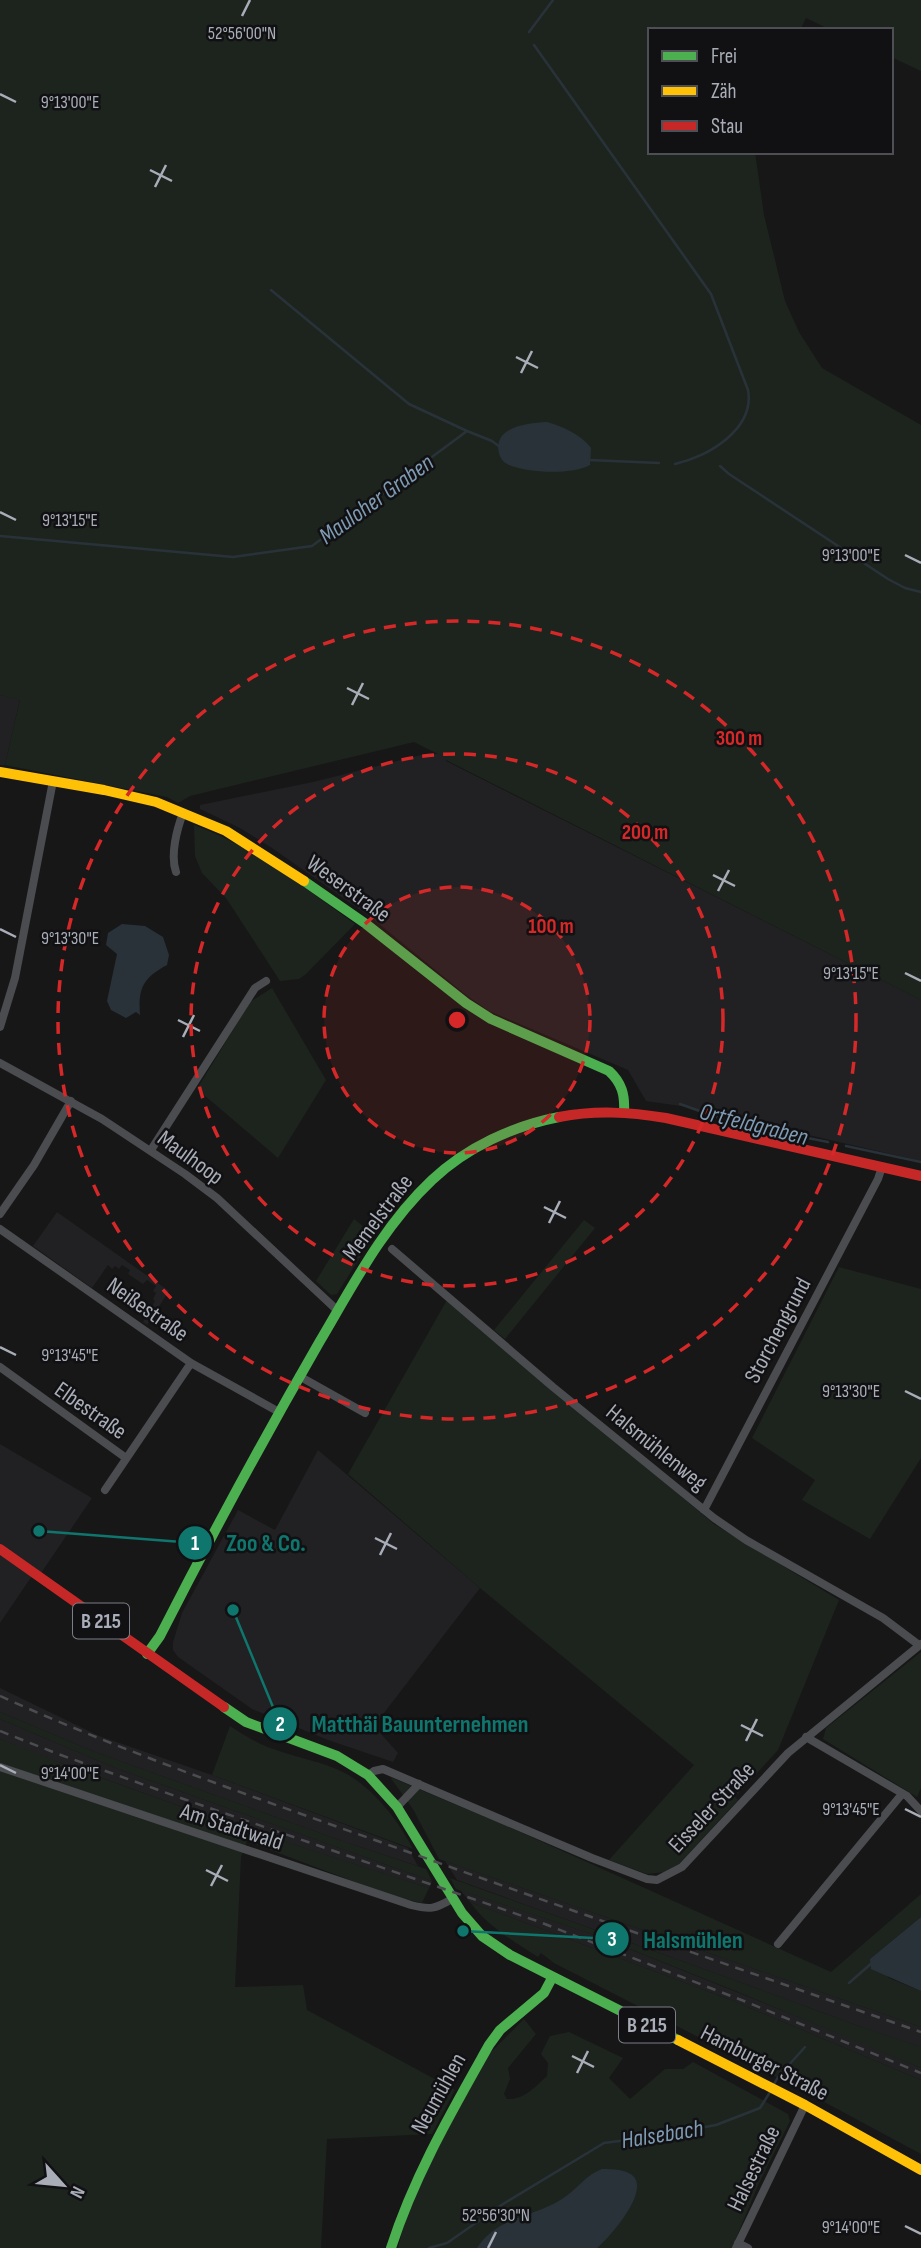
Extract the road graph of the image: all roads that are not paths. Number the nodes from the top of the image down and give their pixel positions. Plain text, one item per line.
1 (0, 772) edge
2 (53, 781) junction
3 (183, 813) junction
4 (176, 872) dead end
5 (265, 981) dead end
6 (0, 1027) edge
7 (0, 1063) edge
8 (71, 1101) junction
9 (624, 1112) junction
10 (151, 1150) junction
11 (881, 1167) junction
12 (921, 1175) edge
13 (0, 1214) edge
14 (0, 1229) edge
15 (392, 1249) dead end
16 (338, 1311) junction
17 (191, 1363) junction
18 (0, 1367) edge
19 (299, 1376) junction
20 (279, 1412) junction
21 (365, 1413) dead end
22 (126, 1458) junction
23 (105, 1490) dead end
24 (704, 1510) junction
25 (0, 1549) edge
26 (920, 1645) edge
27 (147, 1654) junction
28 (806, 1737) junction
29 (0, 1767) edge
30 (368, 1775) junction
31 (419, 1784) junction
32 (902, 1794) junction
33 (397, 1807) junction
34 (921, 1811) edge
35 (452, 1899) junction
36 (778, 1944) dead end
37 (552, 1978) junction
38 (805, 2105) junction
39 (921, 2169) edge
40 (737, 2246) edge
41 (391, 2248) edge
42 (748, 2248) edge

1 - 2 street, Weserstraße
2 - 3 street, Weserstraße
2 - 6 street
3 - 4 street
3 - 9 street, Weserstraße
5 - 10 street
7 - 8 street, Maulhoop
8 - 10 street, Maulhoop
8 - 13 street
9 - 11 street, Memelstraße
9 - 16 street, Memelstraße
10 - 16 street, Maulhoop
11 - 12 street, Memelstraße
11 - 24 street, Storchengrund
14 - 17 street, Neißestraße
15 - 24 street, Halsmühlenweg
16 - 19 street, Memelstraße
17 - 20 street, Neißestraße
17 - 22 street
18 - 22 street, Elbestraße
19 - 20 street, Memelstraße
19 - 21 street
20 - 27 street, Memelstraße
22 - 23 street
24 - 26 street, Halsmühlenweg
25 - 27 street, B 215
26 - 28 street, Eisseler Straße
27 - 30 street, B 215
28 - 31 street, Eisseler Straße
28 - 32 street
29 - 35 street, Am Stadtwald
30 - 31 street, Eisseler Straße
30 - 33 street, B 215
31 - 33 street
32 - 34 street
32 - 36 street
33 - 35 street, B 215
35 - 37 street, Hamburger Straße / B 215
37 - 38 street, Hamburger Straße / B 215
37 - 41 street, Neumühlen
38 - 39 street, Hamburger Straße / B 215
38 - 40 street, Halsestraße
40 - 42 street

